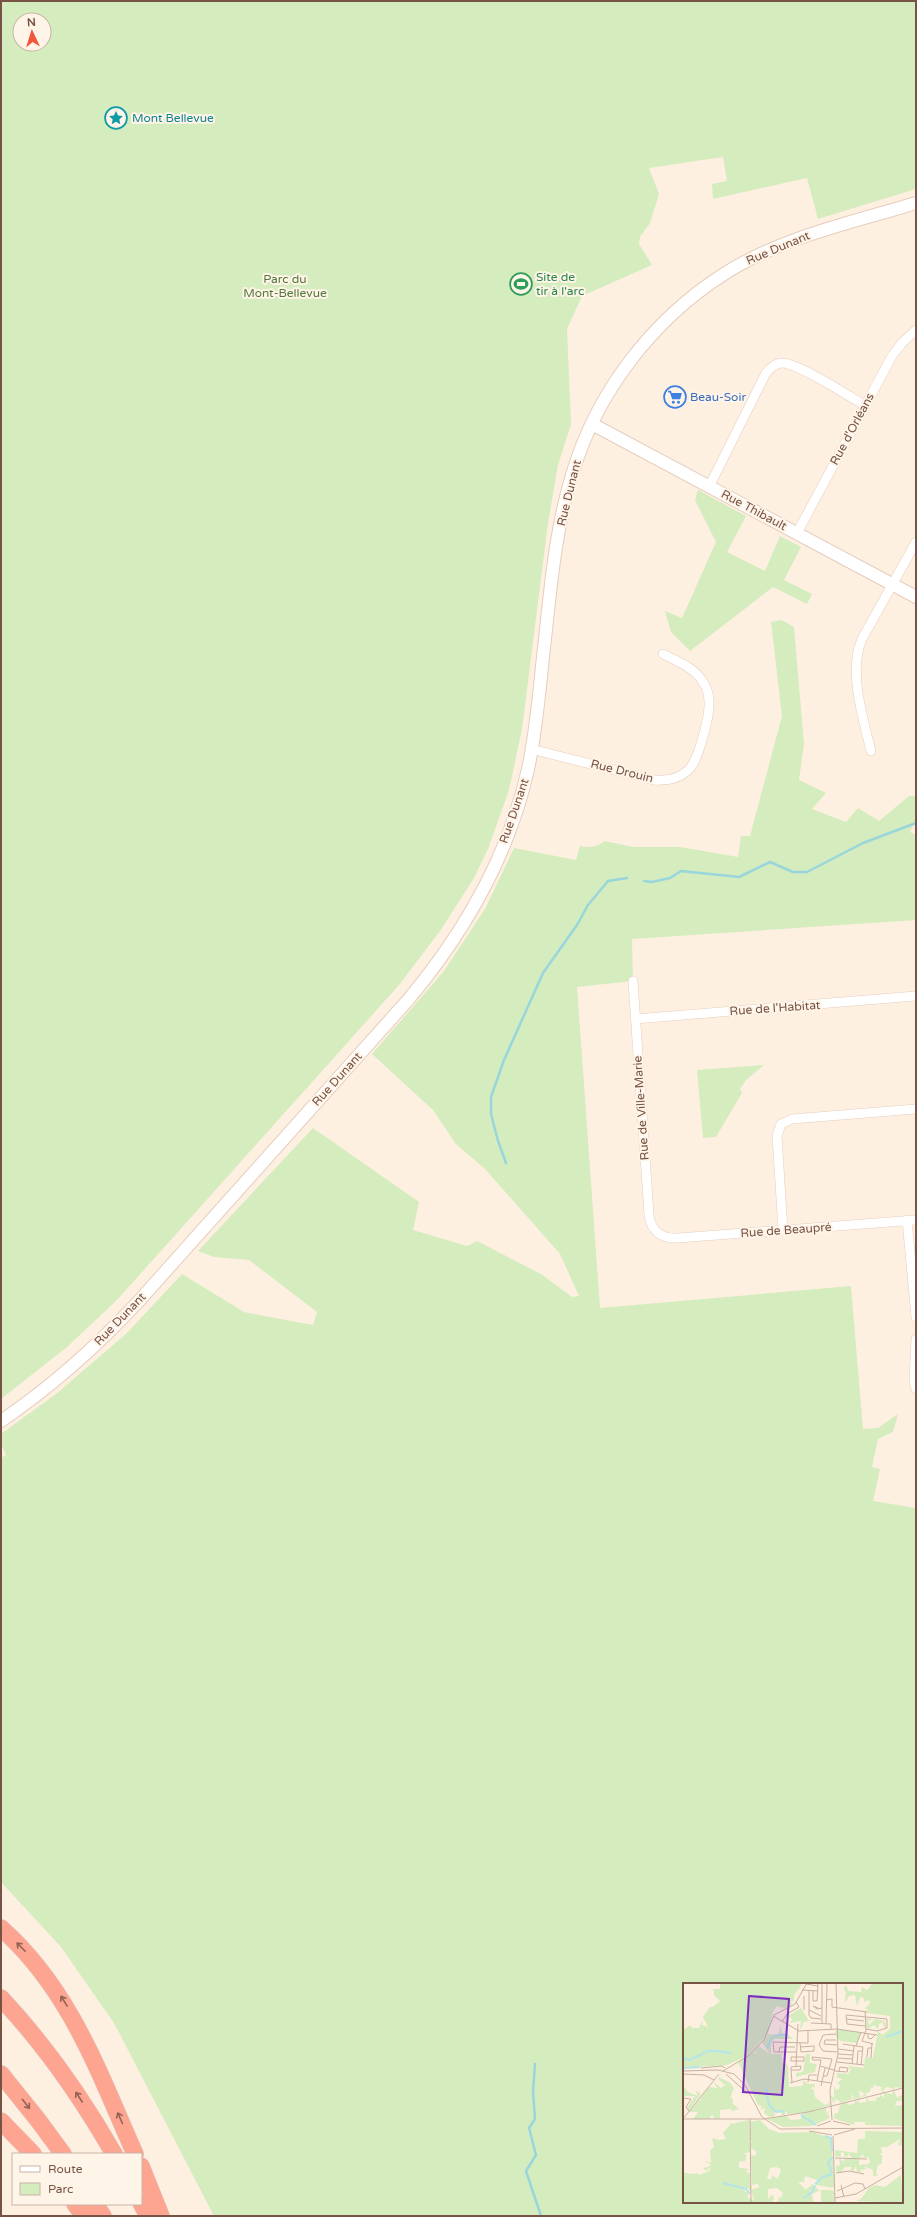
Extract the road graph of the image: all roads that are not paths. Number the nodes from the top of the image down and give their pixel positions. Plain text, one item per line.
1 (916, 203) edge
2 (916, 330) edge
3 (864, 405) junction
4 (592, 424) junction
5 (709, 486) junction
6 (796, 533) junction
7 (916, 542) edge
8 (892, 584) junction
9 (916, 597) edge
10 (663, 654) dead end
11 (531, 749) junction
12 (871, 751) dead end
13 (633, 981) dead end
14 (916, 996) edge
15 (635, 1019) junction
16 (916, 1109) edge
17 (912, 1220) edge
18 (782, 1230) junction
19 (657, 1232) joint
20 (916, 1317) edge
21 (916, 1339) edge
22 (916, 1389) edge
23 (1, 1421) edge
24 (1, 1928) edge
25 (1, 1998) edge
26 (1, 2074) edge
27 (1, 2121) edge
28 (32, 2153) edge
29 (62, 2153) edge
30 (113, 2153) edge
31 (136, 2153) edge
32 (142, 2168) edge
33 (76, 2205) edge
34 (96, 2205) edge
35 (142, 2205) edge
36 (84, 2216) edge
37 (103, 2216) edge
38 (148, 2216) edge
39 (161, 2216) edge

1 - 4 street, Rue Dunant
2 - 3 street, Rue d'Orléans
3 - 5 street
3 - 6 street, Rue d'Orléans
4 - 5 street, Rue Thibault
4 - 11 street, Rue Dunant
5 - 6 street, Rue Thibault
6 - 8 street, Rue Thibault
7 - 8 street
8 - 9 street, Rue Thibault
8 - 12 street
10 - 11 street, Rue Drouin
11 - 23 street, Rue Dunant
13 - 15 street, Rue de Ville-Marie
14 - 15 street, Rue de l'Habitat
15 - 19 street, Rue de Ville-Marie
16 - 18 street
17 - 18 street, Rue de Beaupré
17 - 20 street
18 - 19 street, Rue de Beaupré
21 - 22 street
31 -> 24 highway
30 -> 25 highway
26 -> 29 highway
27 - 28 highway
32 - 39 highway
33 - 36 highway
34 - 37 highway
35 - 38 highway

